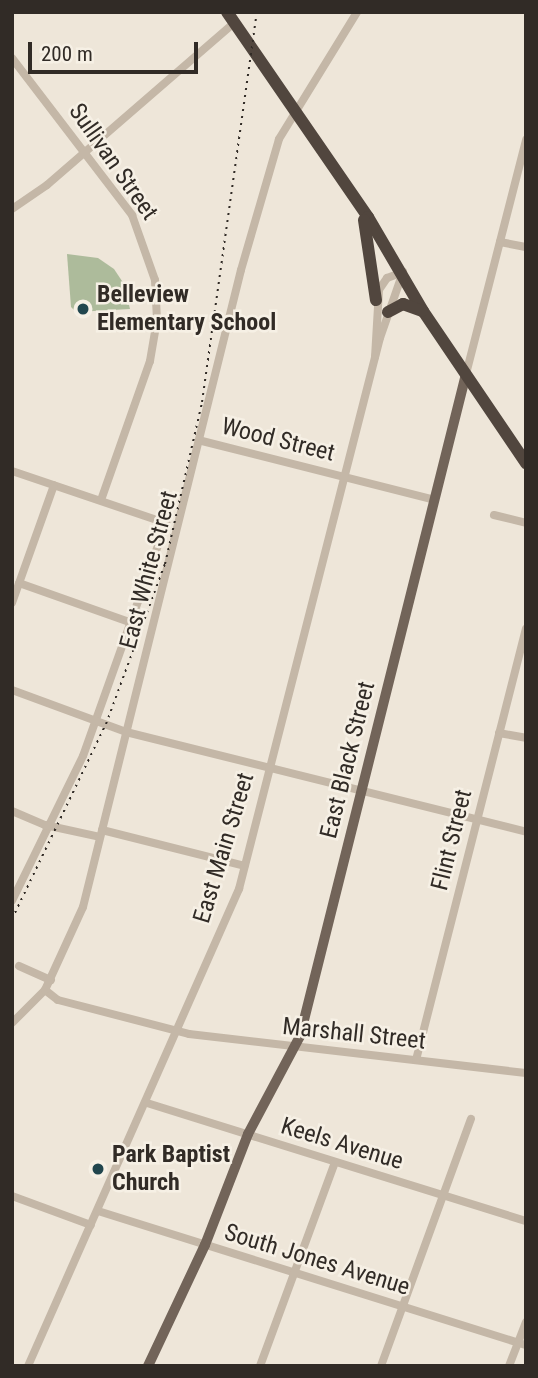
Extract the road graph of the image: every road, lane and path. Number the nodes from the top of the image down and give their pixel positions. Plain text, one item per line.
1 (357, 12) edge
2 (230, 18) edge
3 (12, 58) edge
4 (294, 112) junction
5 (526, 140) edge
6 (85, 151) junction
7 (351, 196) junction
8 (12, 209) edge
9 (364, 220) junction
10 (500, 242) junction
11 (381, 244) junction
12 (526, 247) edge
13 (400, 275) junction
14 (376, 300) junction
15 (423, 311) junction
16 (388, 313) junction
17 (375, 357) junction
18 (466, 374) junction
19 (202, 441) junction
20 (526, 463) edge
21 (12, 471) edge
22 (344, 477) junction
23 (54, 485) junction
24 (101, 500) junction
25 (435, 500) junction
26 (494, 515) dead end
27 (526, 523) edge
28 (19, 583) junction
29 (12, 604) edge
30 (132, 623) junction
31 (526, 629) edge
32 (12, 690) edge
33 (97, 720) junction
34 (126, 732) junction
35 (499, 733) junction
36 (526, 738) edge
37 (271, 766) junction
38 (363, 789) junction
39 (12, 811) edge
40 (477, 819) junction
41 (50, 825) junction
42 (526, 831) edge
43 (101, 833) junction
44 (245, 866) junction
45 (12, 901) edge
46 (19, 966) dead end
47 (51, 980) junction
48 (45, 990) junction
49 (12, 1023) edge
50 (178, 1032) junction
51 (296, 1048) junction
52 (416, 1060) junction
53 (526, 1073) edge
54 (147, 1103) junction
55 (471, 1119) dead end
56 (248, 1134) junction
57 (335, 1162) junction
58 (12, 1196) edge
59 (444, 1196) junction
60 (98, 1211) junction
61 (526, 1221) edge
62 (91, 1225) junction
63 (205, 1245) junction
64 (295, 1273) junction
65 (402, 1307) junction
66 (526, 1322) edge
67 (522, 1344) edge
68 (28, 1366) edge
69 (148, 1366) edge
70 (261, 1366) edge
71 (381, 1366) edge
72 (509, 1366) edge

1 - 4 street, East White Street
2 - 4 highway
2 - 6 street
3 - 6 street, Sullivan Street
4 - 7 highway
4 - 19 street, East White Street
5 - 10 street, East Black Street
6 - 8 street
6 - 24 street, Sullivan Street
7 - 9 highway
7 - 11 highway
9 - 11 highway
9 - 14 highway
10 - 12 street
10 - 18 street, East Black Street
11 - 13 highway
13 - 14 street
13 - 15 highway
13 - 16 street, East Main Street
14 - 17 street, East Main Street
15 - 16 highway
15 - 18 highway
16 - 17 street, East Main Street
17 - 22 street, East Main Street
18 - 20 highway
18 - 25 main road, East Black Street
19 - 22 street, Wood Street
19 - 34 street, East White Street
21 - 23 street
22 - 25 street, Wood Street
22 - 37 street, East Main Street
23 - 24 street
23 - 28 street
24 - 30 street
25 - 38 main road, East Black Street
26 - 27 street
28 - 29 street
28 - 30 street
30 - 33 street
31 - 35 street, Flint Street
32 - 33 street
33 - 34 street
33 - 41 street
34 - 37 street
34 - 43 street, East White Street
35 - 36 street
35 - 40 street, Flint Street
37 - 38 street
37 - 44 street, East Main Street
38 - 40 street
38 - 51 main road, East Black Street
39 - 41 street
40 - 42 street
40 - 52 street, Flint Street
41 - 43 street
41 - 45 street
43 - 44 street
43 - 47 street, East White Street
44 - 50 street, East Main Street
46 - 47 street
47 - 48 street, East White Street
48 - 49 street, East White Street
48 - 50 street, Marshall Street
50 - 51 street, Marshall Street
50 - 54 street, East Main Street
51 - 52 street, Marshall Street
51 - 56 main road, East Black Street
52 - 53 street, Marshall Street
54 - 56 street, Keels Avenue
54 - 60 street, East Main Street
55 - 59 street
56 - 57 street, Keels Avenue
56 - 63 main road, East Black Street
57 - 59 street, Keels Avenue
57 - 64 street
58 - 62 street
59 - 61 street, Keels Avenue
59 - 65 street
60 - 62 street, East Main Street
60 - 63 street, South Jones Avenue
62 - 68 street, East Main Street
63 - 64 street, South Jones Avenue
63 - 69 main road, East Black Street
64 - 65 street, South Jones Avenue
64 - 70 street
65 - 67 street, South Jones Avenue
65 - 71 street
66 - 67 street
67 - 72 street

